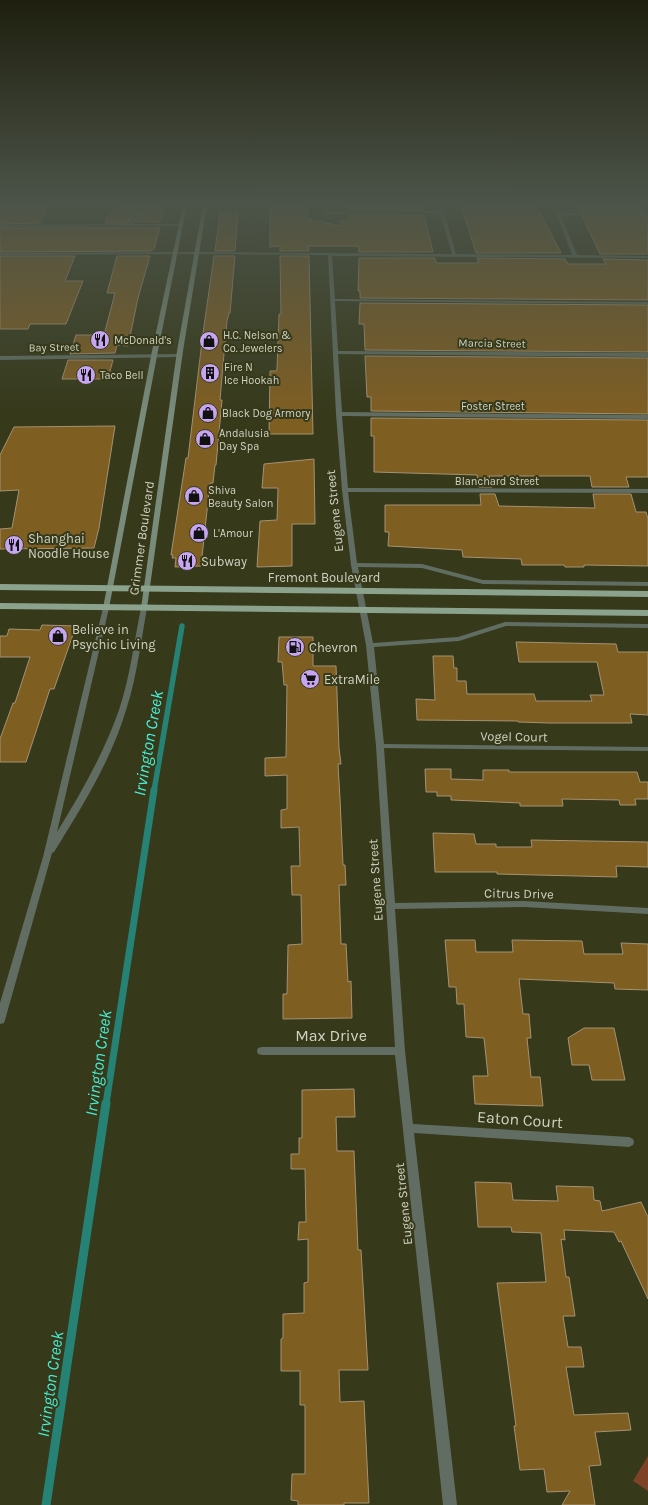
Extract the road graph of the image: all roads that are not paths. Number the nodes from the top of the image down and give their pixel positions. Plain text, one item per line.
1 (171, 275) edge
2 (193, 275) edge
3 (331, 275) edge
4 (333, 300) junction
5 (648, 302) edge
6 (336, 352) junction
7 (180, 355) junction
8 (648, 355) edge
9 (154, 356) junction
10 (0, 358) edge
11 (339, 414) junction
12 (648, 417) edge
13 (345, 490) junction
14 (648, 491) edge
15 (354, 565) junction
16 (648, 584) edge
17 (0, 587) edge
18 (111, 588) junction
19 (147, 589) junction
20 (359, 590) junction
21 (648, 594) edge
22 (0, 606) edge
23 (106, 608) junction
24 (144, 608) junction
25 (362, 610) junction
26 (648, 613) edge
27 (648, 626) edge
28 (370, 644) junction
29 (380, 746) junction
30 (648, 749) edge
31 (47, 857) junction
32 (390, 906) junction
33 (648, 911) edge
34 (0, 1020) edge
35 (262, 1051) dead end
36 (400, 1051) junction
37 (408, 1128) junction
38 (629, 1142) dead end
39 (450, 1505) edge

1 - 9 main road, Grimmer Boulevard
2 - 7 main road, Grimmer Boulevard
3 - 4 street, Eugene Street
4 - 5 street
4 - 6 street, Eugene Street
6 - 8 street, Marcia Street
6 - 11 street, Eugene Street
7 - 9 street, Bay Street
7 - 19 main road, Grimmer Boulevard
9 - 10 street, Bay Street
9 - 18 main road, Grimmer Boulevard
11 - 12 street, Foster Street
11 - 13 street, Eugene Street
13 - 14 street, Blanchard Street
13 - 15 street, Eugene Street
15 - 16 street, Fremont Boulevard
15 - 20 street, Eugene Street
17 - 18 main road, Fremont Boulevard
18 - 19 main road, Fremont Boulevard
18 - 23 main road, Grimmer Boulevard
19 - 20 main road, Fremont Boulevard
19 - 24 main road, Grimmer Boulevard
20 - 21 main road, Fremont Boulevard
20 - 25 street, Eugene Street
22 - 23 main road
23 - 24 main road
23 - 31 street, Grimmer Boulevard
24 - 25 main road
24 - 31 street, Grimmer Boulevard
25 - 26 main road
25 - 28 street, Eugene Street
27 - 28 street
28 - 29 street, Eugene Street
29 - 30 street, Vogel Court
29 - 32 street, Eugene Street
31 - 34 street, Grimmer Boulevard
32 - 33 street, Citrus Drive
32 - 36 street, Eugene Street
35 - 36 street, Max Drive
36 - 37 street, Eugene Street
37 - 38 street, Eaton Court
37 - 39 street, Eugene Street

